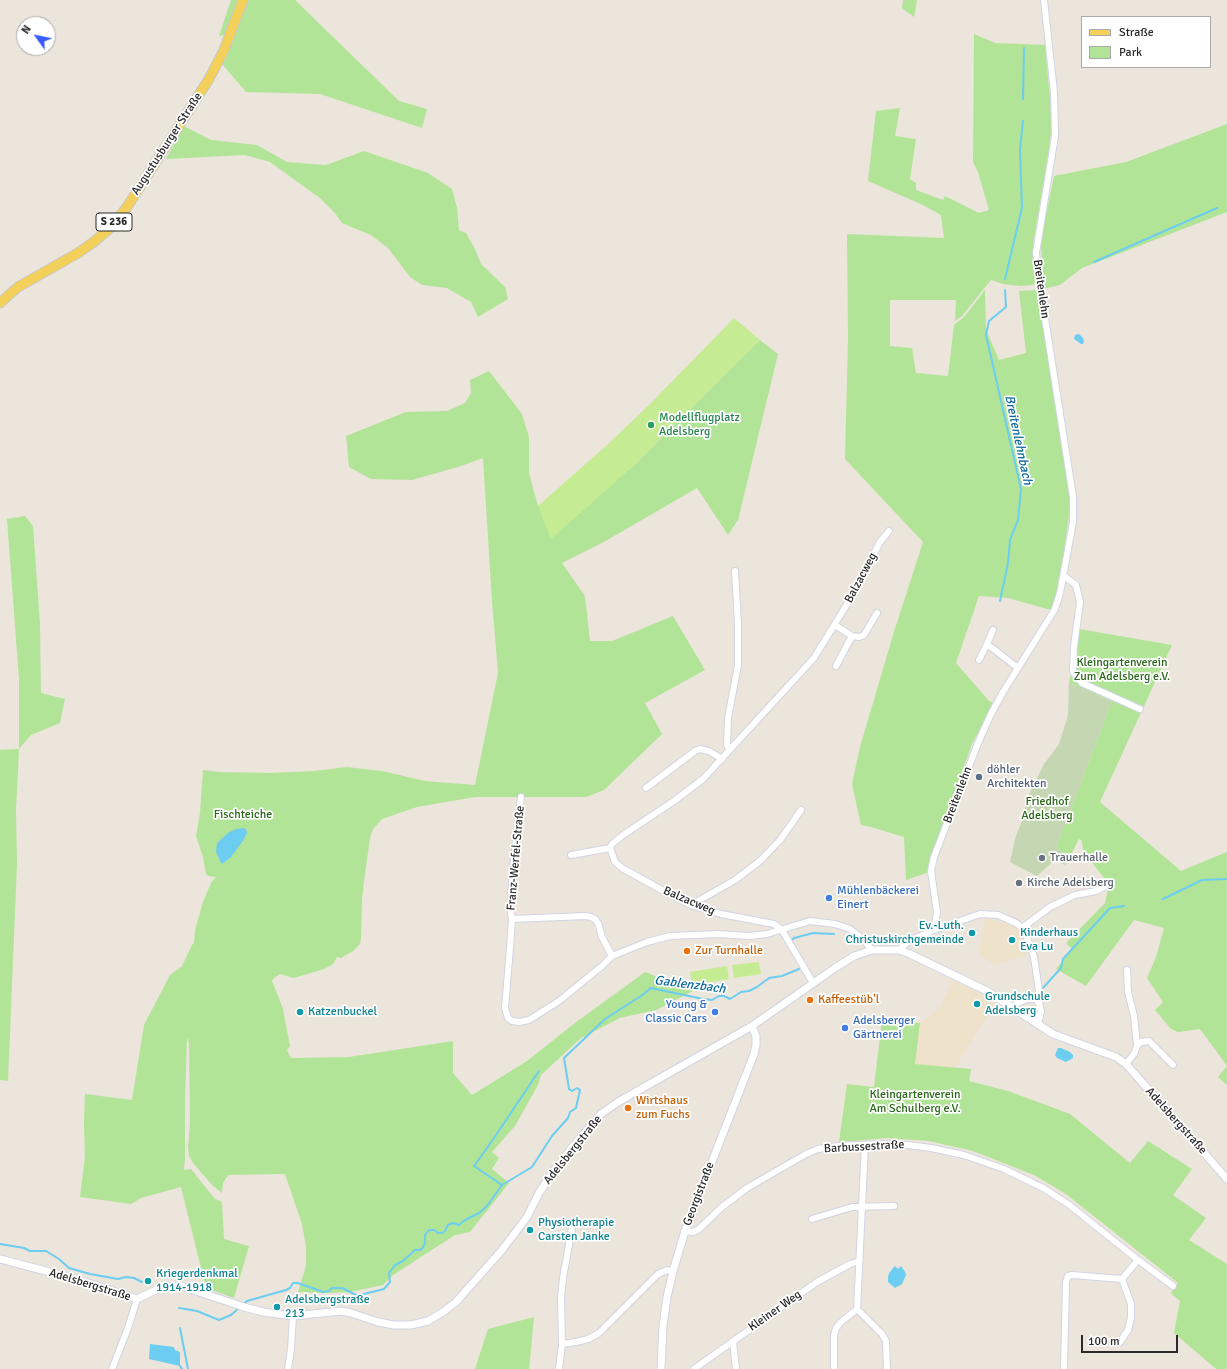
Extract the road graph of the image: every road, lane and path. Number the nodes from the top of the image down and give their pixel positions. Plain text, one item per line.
1 (243, 0) edge
2 (1044, 0) edge
3 (0, 303) edge
4 (889, 531) dead end
5 (735, 571) dead end
6 (1064, 576) junction
7 (877, 613) dead end
8 (835, 625) junction
9 (993, 630) dead end
10 (852, 636) junction
11 (987, 644) junction
12 (979, 660) dead end
13 (836, 666) dead end
14 (1018, 668) junction
15 (1140, 709) dead end
16 (729, 750) junction
17 (722, 759) junction
18 (646, 788) dead end
19 (521, 797) dead end
20 (802, 810) dead end
21 (610, 848) junction
22 (571, 855) dead end
23 (1110, 883) dead end
24 (691, 904) junction
25 (512, 919) junction
26 (1022, 928) junction
27 (782, 930) junction
28 (934, 930) junction
29 (872, 950) junction
30 (899, 950) junction
31 (612, 956) junction
32 (1127, 970) dead end
33 (812, 983) junction
34 (1039, 1002) junction
35 (1012, 1007) junction
36 (1038, 1024) junction
37 (752, 1026) junction
38 (1137, 1046) junction
39 (1126, 1064) junction
40 (1173, 1065) dead end
41 (865, 1145) junction
42 (1227, 1179) edge
43 (863, 1206) junction
44 (894, 1206) dead end
45 (812, 1219) dead end
46 (572, 1228) dead end
47 (685, 1231) junction
48 (0, 1259) edge
49 (1138, 1260) junction
50 (860, 1261) junction
51 (673, 1271) junction
52 (1122, 1279) junction
53 (1173, 1286) dead end
54 (136, 1299) junction
55 (857, 1309) junction
56 (293, 1316) junction
57 (733, 1341) junction
58 (1120, 1342) dead end
59 (562, 1344) junction
60 (112, 1369) edge
61 (288, 1369) edge
62 (559, 1369) edge
63 (661, 1369) edge
64 (694, 1369) edge
65 (736, 1369) edge
66 (834, 1369) edge
67 (887, 1369) edge
68 (1064, 1369) edge

1 - 3 main road, Augustusburger Straße / S 236
2 - 6 street, Breitenlehn
4 - 8 street, Balzacweg
5 - 16 street
6 - 14 street, Breitenlehn
6 - 15 street
7 - 10 street
8 - 10 street
8 - 16 street, Balzacweg
9 - 11 street
10 - 13 street
11 - 12 street
11 - 14 street
14 - 28 street, Breitenlehn
16 - 17 street, Balzacweg
17 - 18 street
17 - 21 street, Balzacweg
19 - 25 street, Franz-Werfel-Straße
20 - 24 street
21 - 22 street
21 - 24 street, Balzacweg
23 - 26 street
24 - 27 street, Balzacweg
25 - 31 street, Franz-Werfel-Straße
25 - 31 street, Franz-Werfel-Straße
26 - 28 street
26 - 34 street
27 - 29 street
27 - 31 street, Franz-Werfel-Straße
27 - 33 street
28 - 30 street
29 - 30 street, Adelsbergstraße
29 - 33 street, Adelsbergstraße
30 - 35 street, Adelsbergstraße
32 - 38 street
33 - 37 street, Adelsbergstraße
34 - 35 street
34 - 36 street
35 - 36 street, Adelsbergstraße
36 - 39 street, Adelsbergstraße
37 - 47 street, Georgistraße
37 - 56 street, Adelsbergstraße
38 - 39 street
38 - 40 street
39 - 42 street, Adelsbergstraße
41 - 43 street
41 - 47 street, Barbussestraße
41 - 49 street, Barbussestraße
43 - 44 street
43 - 45 street
43 - 50 street
46 - 59 street
47 - 51 street, Georgistraße
48 - 54 street, Adelsbergstraße
49 - 52 street
49 - 53 street, Barbussestraße
50 - 55 street
50 - 57 street, Kleiner Weg
51 - 59 street
51 - 63 street, Georgistraße
52 - 58 street
52 - 68 street
54 - 56 street, Adelsbergstraße
54 - 60 street
55 - 66 street
55 - 67 street
56 - 61 street
57 - 64 street, Kleiner Weg
57 - 65 street
59 - 62 street

